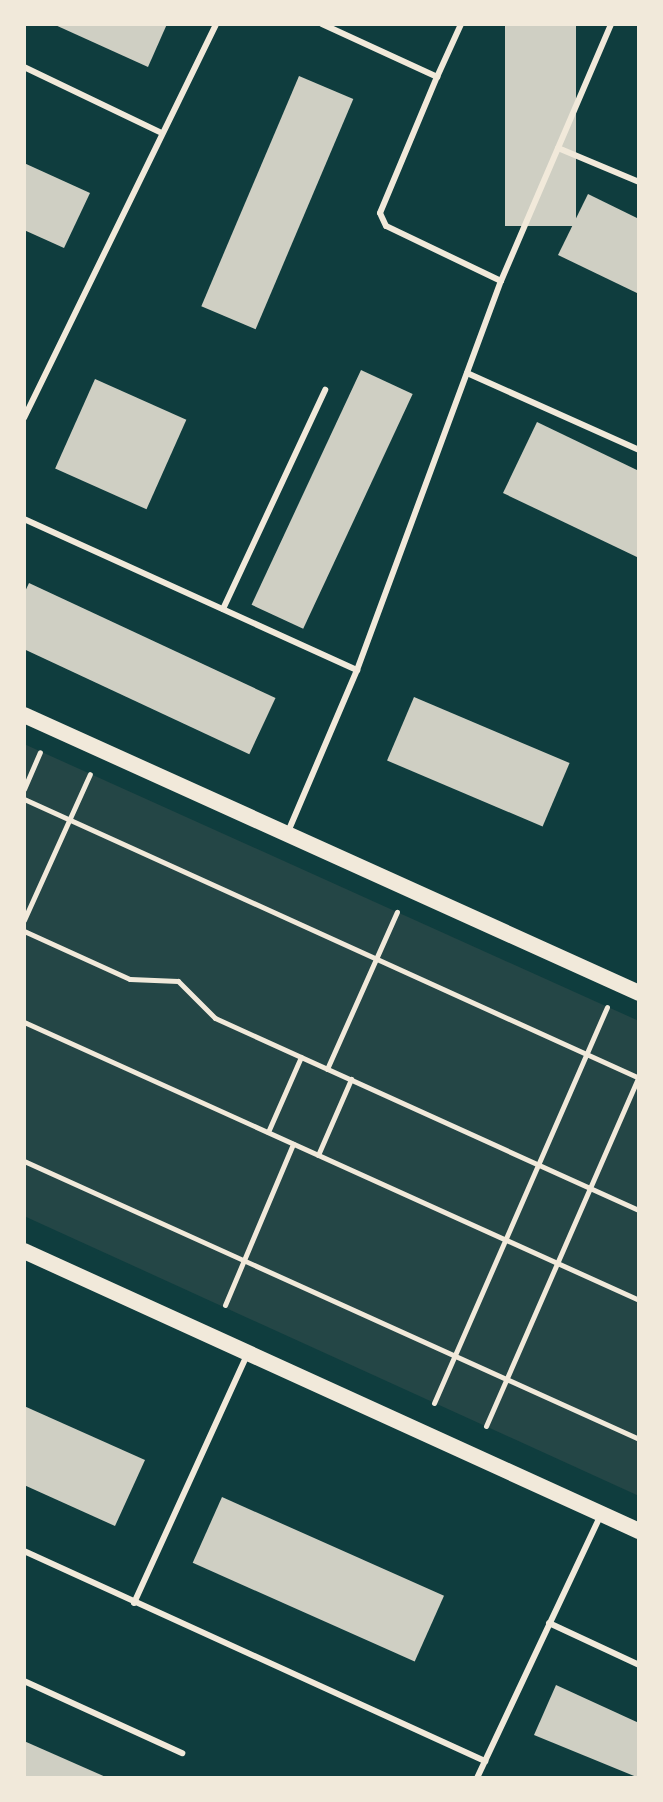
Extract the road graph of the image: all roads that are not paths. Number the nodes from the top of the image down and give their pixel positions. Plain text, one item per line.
1 (216, 24) edge
2 (322, 24) edge
3 (461, 24) edge
4 (611, 24) edge
5 (24, 67) edge
6 (437, 77) junction
7 (162, 133) junction
8 (558, 148) junction
9 (639, 182) edge
10 (501, 281) junction
11 (467, 373) junction
12 (325, 390) dead end
13 (24, 418) edge
14 (639, 450) edge
15 (24, 519) edge
16 (223, 609) junction
17 (357, 670) junction
18 (24, 715) edge
19 (287, 834) junction
20 (639, 993) edge
21 (24, 1251) edge
22 (249, 1353) junction
23 (602, 1514) junction
24 (639, 1531) edge
25 (24, 1551) edge
26 (134, 1603) junction
27 (549, 1623) junction
28 (639, 1665) edge
29 (24, 1681) edge
30 (182, 1753) dead end
31 (485, 1761) junction
32 (477, 1778) edge

1 - 7 lane
2 - 6 lane
3 - 6 lane
4 - 8 lane
5 - 7 lane
6 - 10 lane
7 - 13 lane
8 - 9 lane
8 - 10 lane
10 - 11 lane
11 - 14 lane
11 - 17 lane
12 - 16 lane
15 - 16 lane
16 - 17 lane
17 - 19 lane
18 - 19 main road
19 - 20 main road
21 - 22 main road
22 - 23 main road
22 - 26 lane
23 - 24 main road
23 - 27 lane
25 - 26 lane
26 - 31 lane
27 - 28 lane
27 - 31 lane
29 - 30 lane
31 - 32 lane

